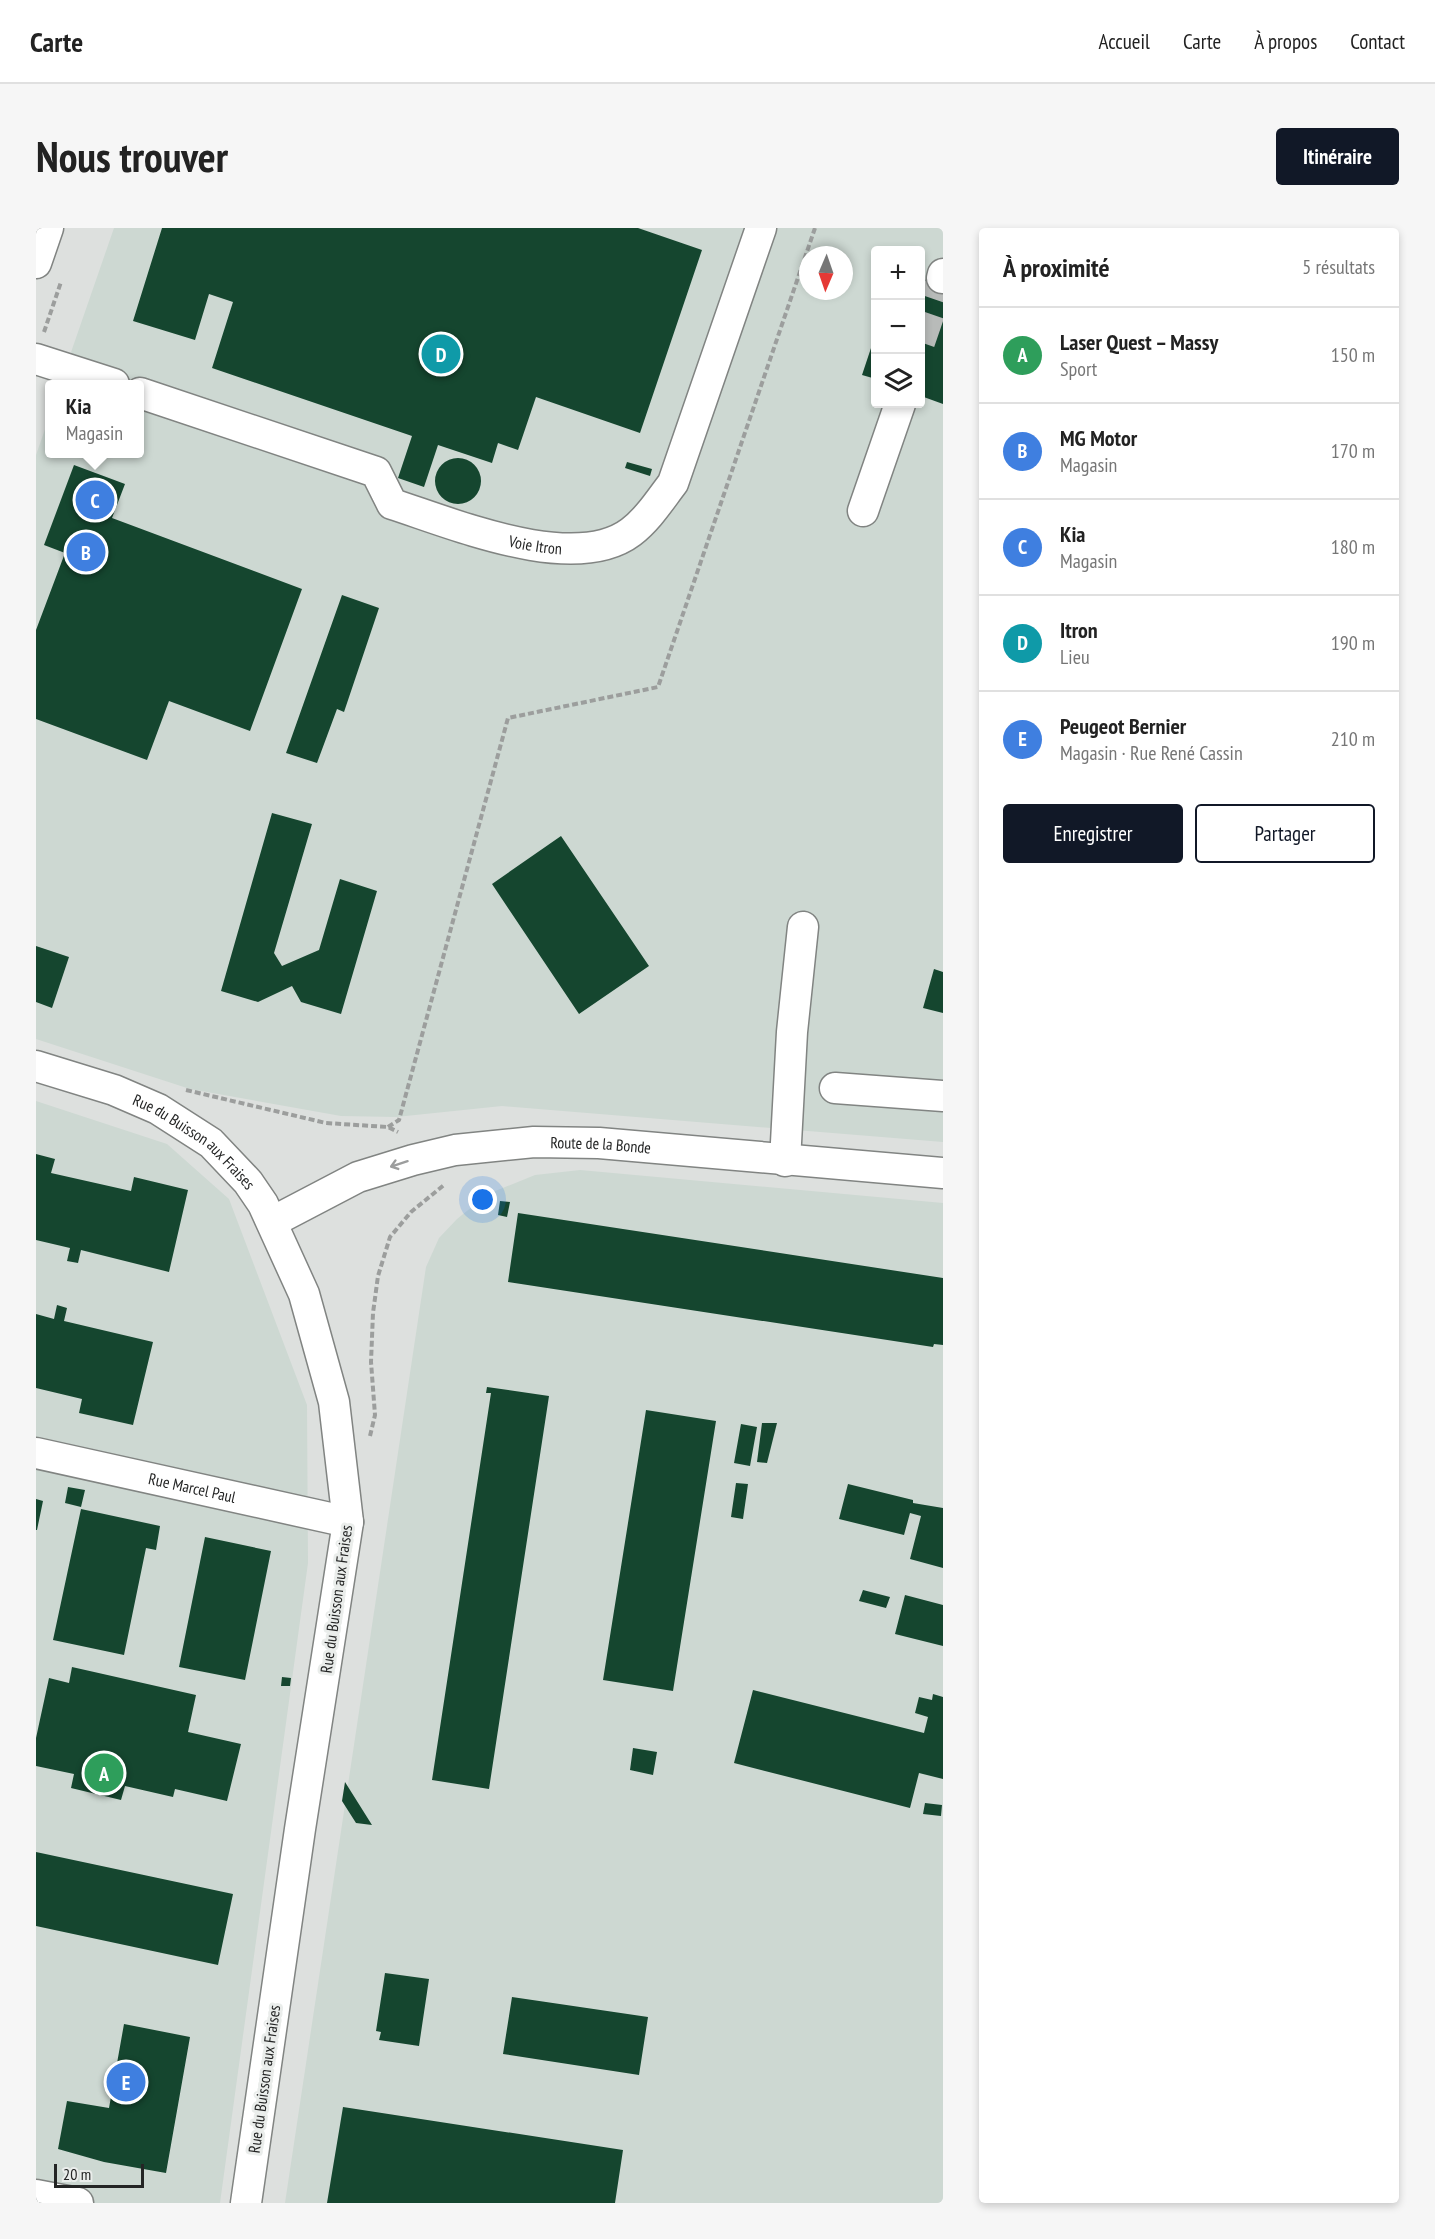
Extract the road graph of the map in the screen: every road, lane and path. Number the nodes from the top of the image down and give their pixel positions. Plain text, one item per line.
1 (48, 228) edge
2 (761, 228) edge
3 (815, 228) edge
4 (36, 263) edge
5 (64, 272) dead end
6 (38, 359) edge
7 (102, 380) edge
8 (144, 394) edge
9 (899, 408) edge
10 (863, 511) dead end
11 (803, 927) dead end
12 (36, 1066) edge
13 (835, 1088) dead end
14 (184, 1089) dead end
15 (943, 1096) edge
16 (387, 1127) junction
17 (407, 1135) dead end
18 (785, 1161) junction
19 (943, 1173) edge
20 (453, 1179) dead end
21 (272, 1222) junction
22 (367, 1447) dead end
23 (36, 1453) edge
24 (348, 1521) junction
25 (36, 2195) edge
26 (78, 2203) edge
27 (246, 2203) edge

1 - 4 street
2 - 8 street, Voie Itron
3 - 16 path
5 - 6 path
6 - 7 street
9 - 10 street
11 - 18 street
12 - 21 street, Rue du Buisson aux Fraises
13 - 15 street
14 - 16 path
16 - 17 path
18 - 19 street, Route de la Bonde
18 -> 21 street, Route de la Bonde
20 - 22 path
21 - 24 street, Rue du Buisson aux Fraises
23 - 24 street, Rue Marcel Paul
24 - 27 street, Rue du Buisson aux Fraises
25 - 26 street

